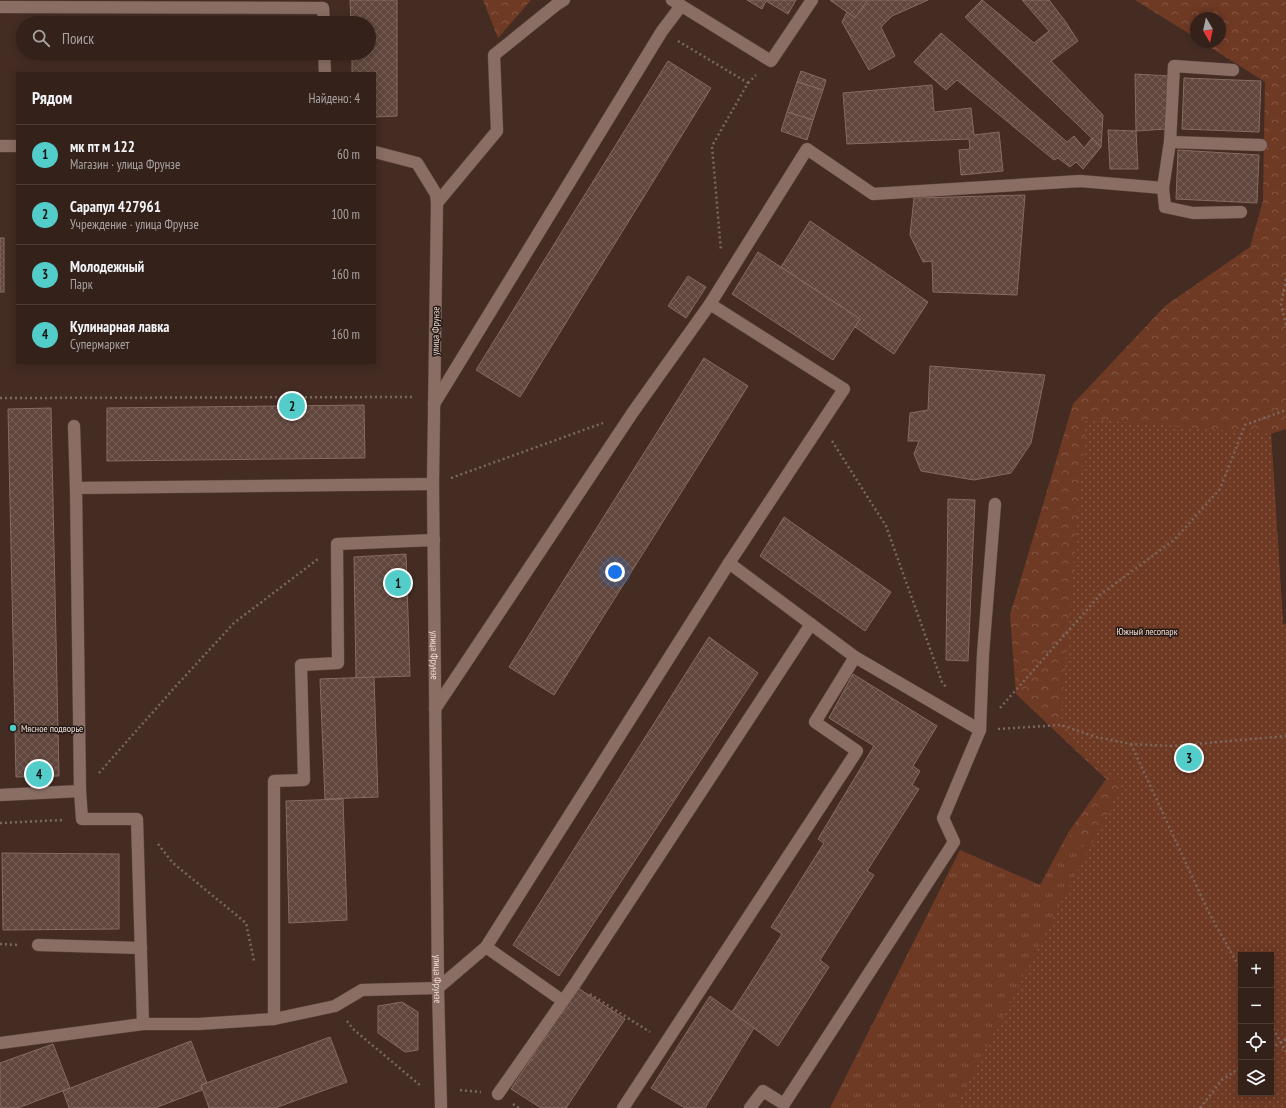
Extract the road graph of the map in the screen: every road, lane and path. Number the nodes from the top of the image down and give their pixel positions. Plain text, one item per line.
1 (564, 0) edge
2 (812, 0) edge
3 (676, 3) edge
4 (0, 7) edge
5 (324, 16) edge
6 (662, 32) junction
7 (324, 60) edge
8 (1233, 70) dead end
9 (325, 72) edge
10 (1170, 142) junction
11 (1261, 145) dead end
12 (0, 146) edge
13 (16, 146) edge
14 (376, 152) edge
15 (1163, 188) junction
16 (437, 203) junction
17 (1241, 212) dead end
18 (1286, 279) edge
19 (723, 281) junction
20 (710, 304) junction
21 (1286, 325) edge
22 (422, 397) dead end
23 (0, 398) edge
24 (433, 405) junction
25 (1286, 410) edge
26 (604, 423) dead end
27 (821, 424) junction
28 (74, 426) dead end
29 (433, 484) junction
30 (76, 488) junction
31 (995, 504) dead end
32 (434, 540) junction
33 (337, 544) junction
34 (729, 563) junction
35 (811, 624) junction
36 (855, 657) junction
37 (947, 688) dead end
38 (435, 709) junction
39 (980, 730) junction
40 (1286, 736) edge
41 (1131, 744) junction
42 (80, 791) junction
43 (0, 795) edge
44 (137, 818) junction
45 (82, 819) junction
46 (0, 823) edge
47 (38, 945) dead end
48 (486, 947) junction
49 (141, 948) junction
50 (1238, 965) edge
51 (256, 968) dead end
52 (575, 984) junction
53 (438, 988) junction
54 (563, 1001) junction
55 (274, 1019) junction
56 (144, 1024) junction
57 (1274, 1029) edge
58 (1286, 1039) edge
59 (665, 1042) junction
60 (1281, 1042) junction
61 (0, 1043) edge
62 (1274, 1046) edge
63 (1286, 1052) edge
64 (1238, 1069) edge
65 (498, 1094) dead end
66 (441, 1108) edge
67 (623, 1108) edge
68 (750, 1108) edge
69 (1200, 1108) edge

1 - 16 street
2 - 3 street
3 - 6 street
4 - 5 street
6 - 19 path
6 - 24 street
7 - 9 street
8 - 10 street
10 - 11 street
10 - 15 street
12 - 13 street
14 - 16 street
15 - 17 street
15 - 19 street
16 - 24 street, улица Фрунзе
18 - 21 path
19 - 20 street
20 - 27 street
20 - 38 street
22 - 23 path
24 - 29 street, улица Фрунзе
25 - 39 path
26 - 29 path
27 - 34 street
27 - 37 path
28 - 30 street
29 - 30 street
29 - 32 street, улица Фрунзе
30 - 42 street
31 - 39 street
32 - 33 street
32 - 38 street, улица Фрунзе
33 - 42 path
33 - 55 street
34 - 35 street
34 - 48 street
35 - 36 street
35 - 52 street
36 - 39 street
36 - 59 street
38 - 53 street, улица Фрунзе
39 - 41 path
39 - 68 street
40 - 41 path
41 - 50 path
42 - 43 street
42 - 45 street
44 - 45 street
44 - 49 street
44 - 51 path
45 - 46 path
47 - 49 street
48 - 53 street
48 - 54 street
49 - 56 street
52 - 54 street
52 - 59 path
53 - 55 street
53 - 66 street, улица Фрунзе
54 - 65 street
55 - 56 street
56 - 61 street
57 - 60 path
58 - 60 path
59 - 67 street
60 - 62 path
60 - 63 path
64 - 69 path

